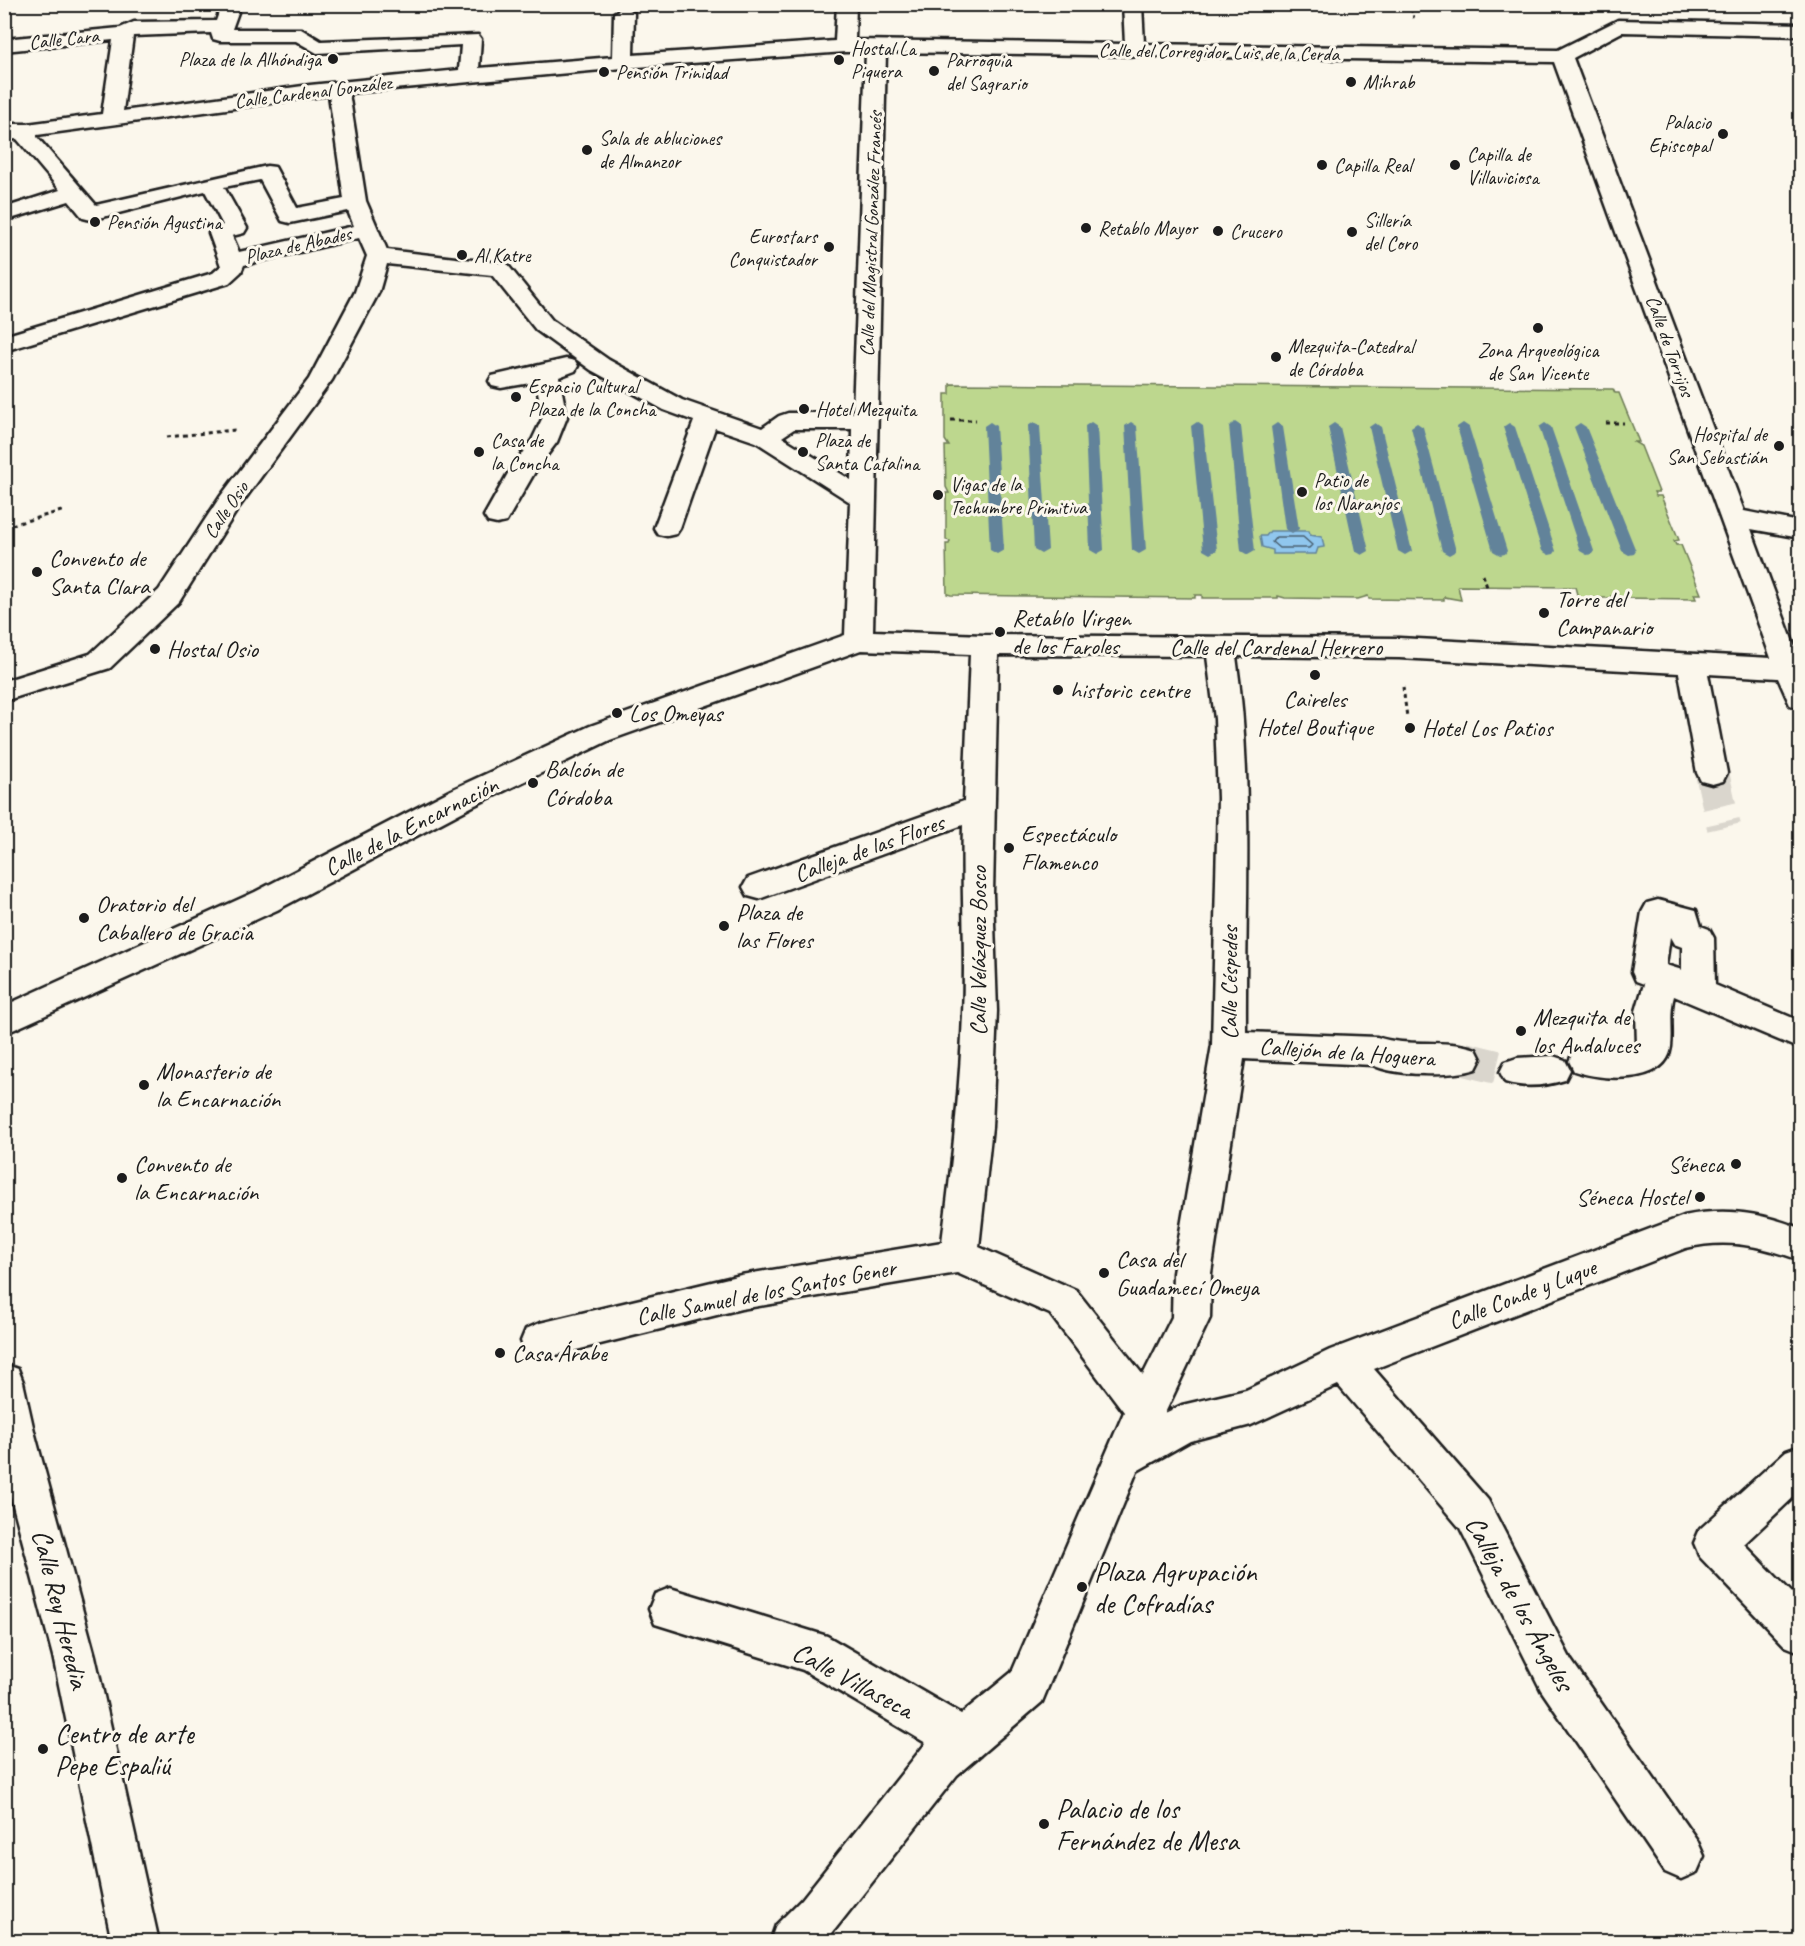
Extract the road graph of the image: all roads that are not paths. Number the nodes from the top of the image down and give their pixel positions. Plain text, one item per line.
1 (232, 4) edge
2 (847, 4) edge
3 (1132, 5) edge
4 (624, 13) dead end
5 (223, 27) junction
6 (1800, 30) edge
7 (124, 33) junction
8 (409, 42) junction
9 (4, 45) edge
10 (845, 46) junction
11 (876, 47) junction
12 (1135, 51) junction
13 (1563, 56) junction
14 (623, 62) junction
15 (310, 63) junction
16 (469, 75) junction
17 (404, 81) junction
18 (338, 88) junction
19 (111, 119) junction
20 (4, 130) edge
21 (27, 130) junction
22 (4, 136) edge
23 (203, 185) junction
24 (72, 193) junction
25 (356, 202) junction
26 (4, 214) edge
27 (365, 230) junction
28 (378, 256) junction
29 (226, 269) junction
30 (4, 344) edge
31 (591, 357) junction
32 (548, 379) junction
33 (501, 381) dead end
34 (710, 418) junction
35 (865, 421) junction
36 (765, 437) junction
37 (863, 499) junction
38 (497, 516) dead end
39 (1734, 518) junction
40 (667, 528) dead end
41 (1800, 530) edge
42 (859, 640) junction
43 (984, 645) junction
44 (1220, 646) junction
45 (1692, 665) junction
46 (1790, 669) junction
47 (4, 691) edge
48 (1800, 698) edge
49 (1712, 773) tunnel mouth
50 (980, 808) junction
51 (759, 887) dead end
52 (4, 1021) edge
53 (1800, 1035) edge
54 (1229, 1045) junction
55 (1464, 1059) tunnel mouth
56 (1586, 1062) dead end
57 (1553, 1070) dead end
58 (1516, 1072) tunnel mouth
59 (1800, 1244) edge
60 (959, 1256) junction
61 (540, 1341) dead end
62 (1344, 1363) junction
63 (4, 1382) edge
64 (1144, 1408) junction
65 (1122, 1458) junction
66 (1800, 1466) edge
67 (670, 1609) dead end
68 (1800, 1631) edge
69 (952, 1750) junction
70 (1681, 1856) dead end
71 (136, 1941) edge
72 (793, 1941) edge

1 - 5 street
2 - 10 street
3 - 12 street
4 - 14 street
5 - 7 street, Calle Cara
5 - 15 street
6 - 13 street
7 - 9 street, Calle Cara
7 - 19 street, Calle Cara
8 - 15 street
8 - 16 street
8 - 17 street
10 - 11 street, Calle Cardenal González
10 - 14 street, Calle Cardenal González
11 - 12 street, Calle del Corregidor Luis de la Cerda
11 - 35 street, Calle del Magistral González Francés
12 - 13 street, Calle del Corregidor Luis de la Cerda
13 - 39 street, Calle de Torrijos
14 - 16 street, Calle Cardenal González
15 - 18 street, Calle Cardenal González
15 - 19 street, Calle Cardenal González
16 - 17 street, Calle Cardenal González
17 - 18 street, Calle Cardenal González
18 - 25 street
19 - 21 street, Calle Cardenal González
20 - 21 street, Calle Cardenal González
21 - 22 street
21 - 24 street
23 - 24 street
23 - 25 street, Plaza de Abades
23 - 29 street, Plaza de Abades
24 - 26 street
25 - 27 street, Plaza de Abades
27 - 28 street, Plaza de Abades
27 - 29 street, Plaza de Abades
28 - 31 street
28 - 47 street, Calle Osio
29 - 30 street
31 - 32 street
31 - 34 street
32 - 33 street
32 - 38 street
34 - 36 street
34 - 40 street
35 - 36 street
35 - 37 street, Calle del Magistral González Francés
36 - 37 street
37 - 42 street, Calle del Magistral González Francés
39 - 41 street
39 - 46 street, Calle de Torrijos
42 - 43 street, Calle del Cardenal Herrero
42 - 52 street, Calle de la Encarnación
43 - 44 street, Calle del Cardenal Herrero
43 - 50 street, Calle Velázquez Bosco
44 - 45 street, Calle del Cardenal Herrero
44 - 54 street, Calle Céspedes
45 - 46 street, Calle del Cardenal Herrero
45 - 49 street
46 - 48 street, Calle de Torrijos
50 - 51 street, Calleja de las Flores
50 - 60 street, Calle Velázquez Bosco
53 - 56 street
54 - 55 street, Callejón de la Hoguera
54 - 64 street, Calle Céspedes
57 - 58 street
59 - 62 street, Calle Conde y Luque
60 - 61 street, Calle Samuel de los Santos Gener
60 - 64 street
62 - 65 street, Calle Conde y Luque
62 - 70 street, Calleja de los Ángeles
63 - 71 street, Calle Rey Heredia
64 - 65 street
65 - 69 street
66 - 68 street
67 - 69 street, Calle Villaseca
69 - 72 street

